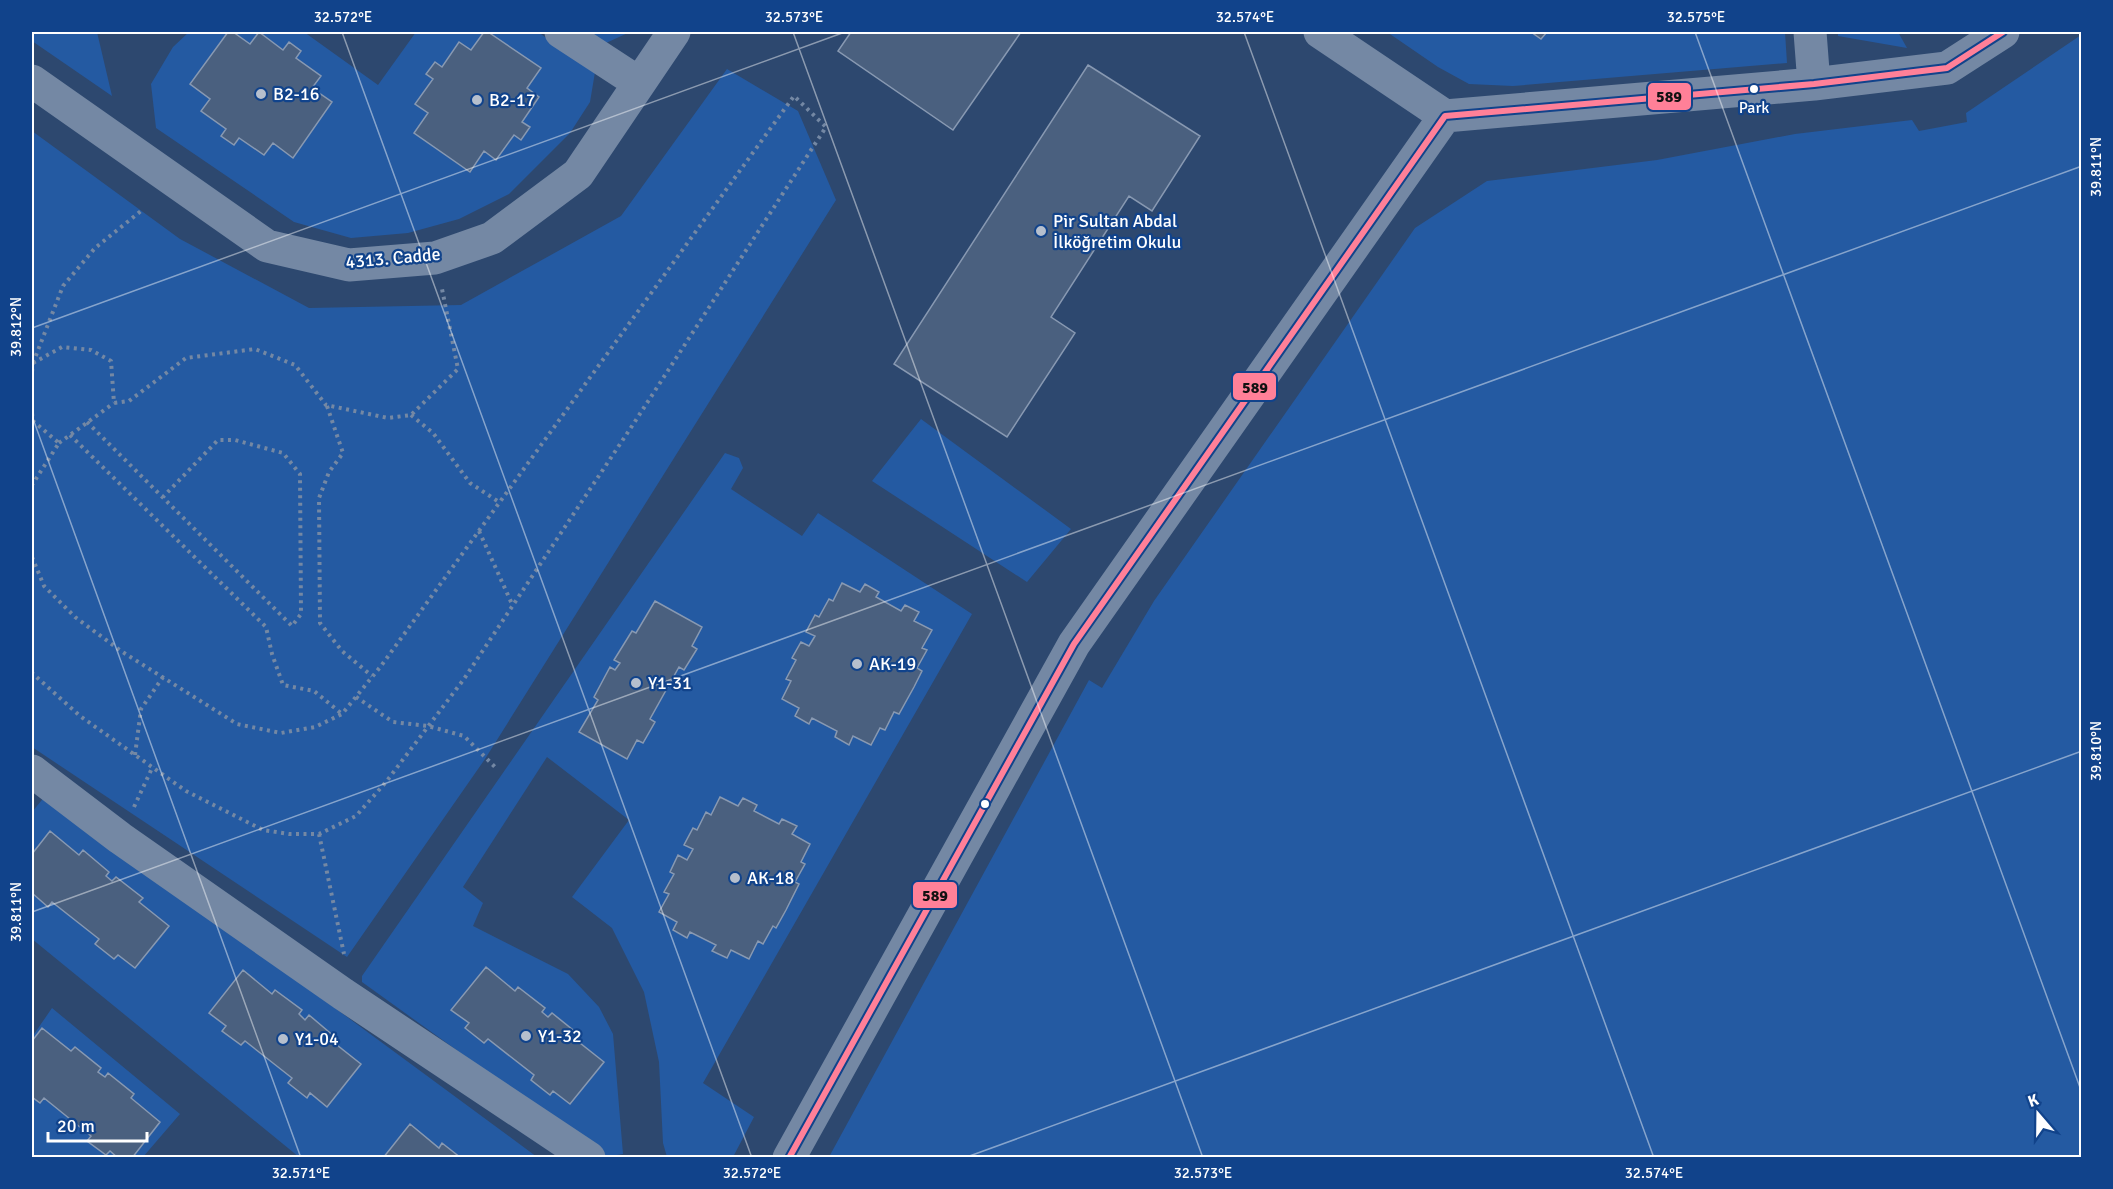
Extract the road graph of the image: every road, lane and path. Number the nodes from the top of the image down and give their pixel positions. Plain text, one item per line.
1 (561, 32) edge
2 (674, 32) edge
3 (1320, 32) edge
4 (1810, 32) edge
5 (2003, 32) edge
6 (32, 81) edge
7 (639, 83) junction
8 (1814, 84) junction
9 (1445, 116) junction
10 (141, 211) dead end
11 (435, 258) junction
12 (32, 363) edge
13 (32, 372) edge
14 (114, 403) junction
15 (327, 405) junction
16 (32, 413) edge
17 (411, 415) junction
18 (87, 422) junction
19 (70, 435) junction
20 (59, 444) junction
21 (32, 485) edge
22 (163, 497) junction
23 (499, 502) junction
24 (479, 531) junction
25 (32, 557) edge
26 (512, 605) junction
27 (32, 673) edge
28 (373, 676) junction
29 (163, 677) junction
30 (356, 697) junction
31 (342, 714) junction
32 (428, 726) junction
33 (135, 755) junction
34 (153, 766) junction
35 (496, 768) dead end
36 (32, 771) edge
37 (319, 834) junction
38 (120, 838) junction
39 (330, 986) junction
40 (589, 1158) edge
41 (789, 1158) edge

1 - 7 street
2 - 7 street, 4313. Cadde
3 - 9 street
4 - 8 street
5 - 8 street
6 - 11 street, 4313. Cadde
7 - 11 street, 4313. Cadde
8 - 9 street
9 - 41 street
10 - 12 path
11 - 17 path
12 - 13 path
12 - 14 path
14 - 15 path
14 - 18 path
15 - 17 path
15 - 28 path
16 - 20 path
17 - 23 path
18 - 19 path
18 - 22 path
19 - 20 path
19 - 31 path
20 - 21 path
22 - 22 path
23 - 24 path
23 - 26 path
24 - 26 path
24 - 28 path
25 - 29 path
26 - 32 path
27 - 33 path
28 - 30 path
29 - 31 path
29 - 33 path
30 - 31 path
30 - 32 path
32 - 35 path
32 - 37 path
33 - 34 path
34 - 37 path
34 - 38 path
36 - 38 street
37 - 39 path
38 - 39 street
39 - 40 street

